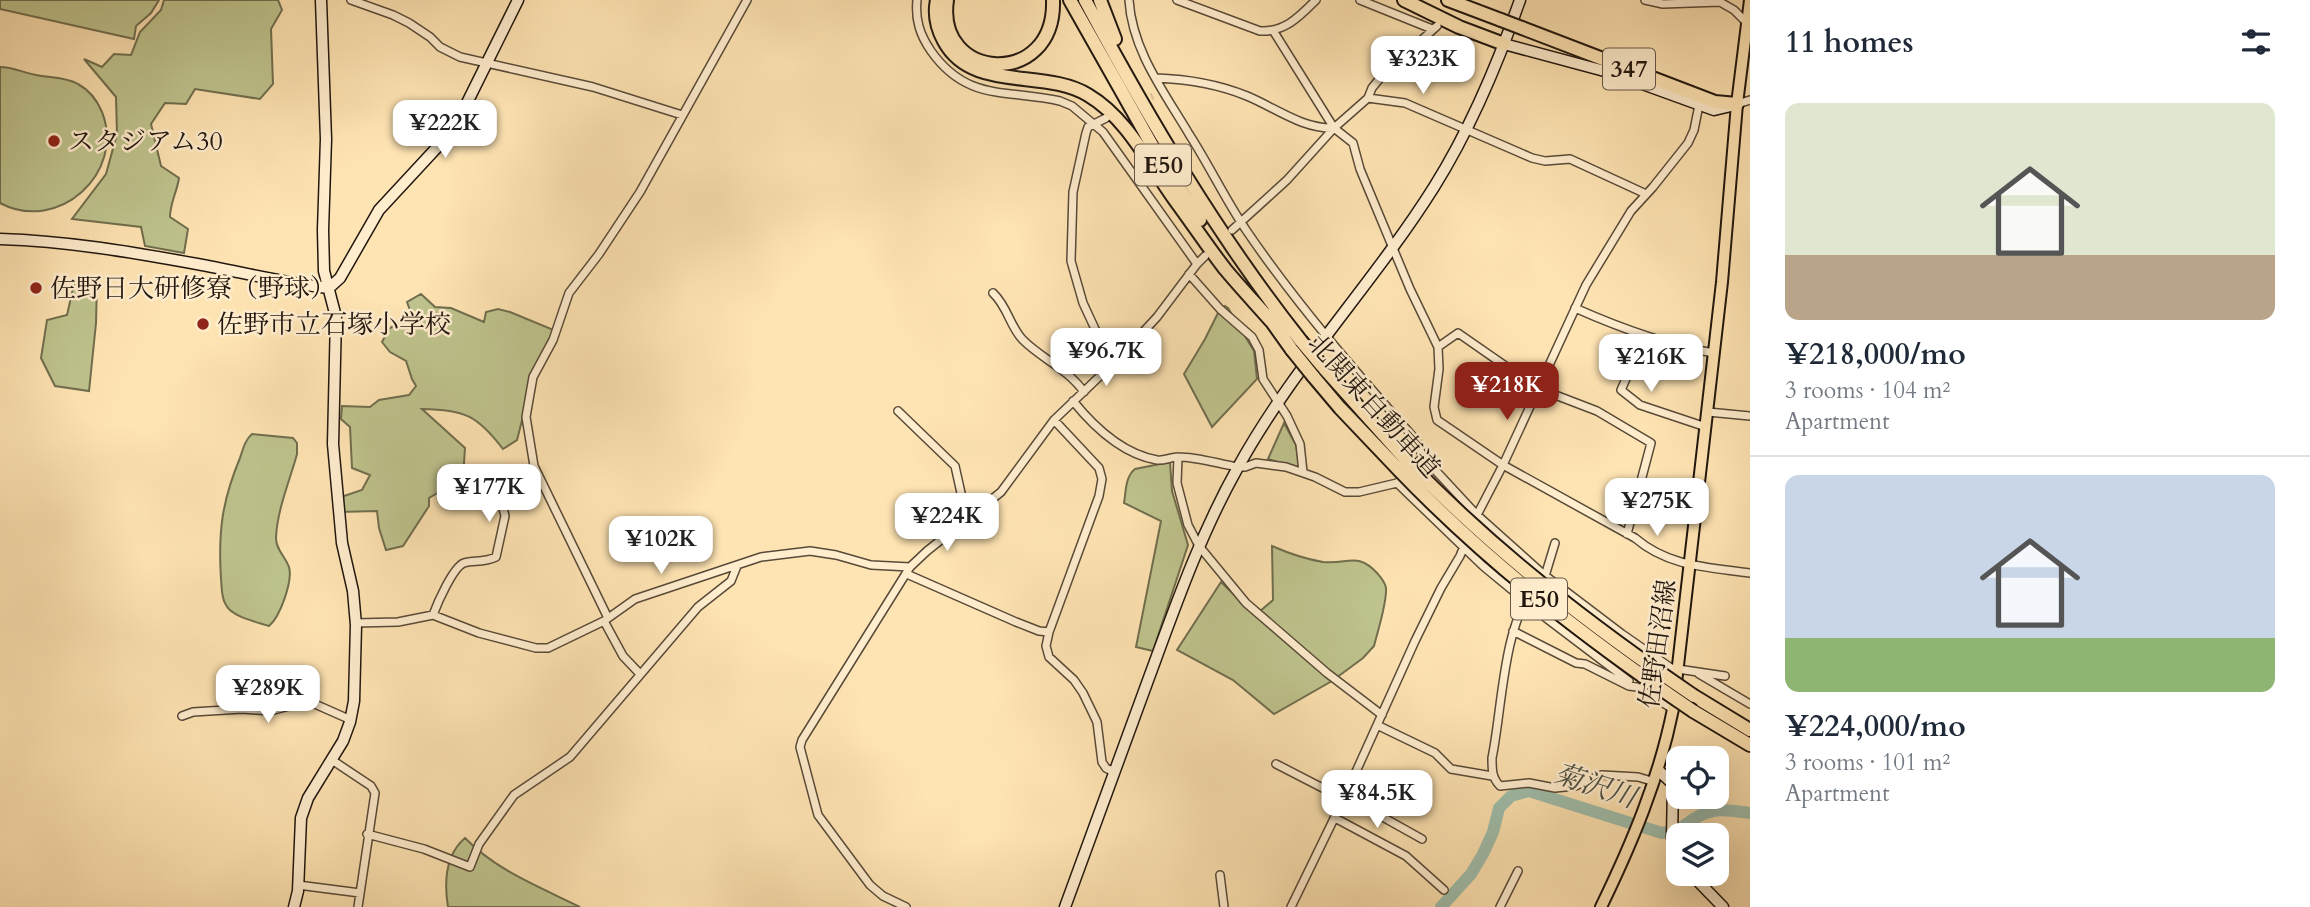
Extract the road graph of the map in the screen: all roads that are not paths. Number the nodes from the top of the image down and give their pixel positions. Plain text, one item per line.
1 (321, 0) edge
2 (351, 0) edge
3 (518, 0) edge
4 (747, 0) edge
5 (918, 0) edge
6 (937, 0) edge
7 (947, 0) edge
8 (1053, 0) edge
9 (1070, 0) edge
10 (1085, 0) edge
11 (1100, 0) edge
12 (1129, 0) edge
13 (1177, 0) edge
14 (1316, 0) edge
15 (1360, 0) edge
16 (1404, 0) edge
17 (1448, 0) edge
18 (1466, 0) edge
19 (1520, 0) edge
20 (1645, 0) edge
21 (1750, 0) edge
22 (1502, 17) junction
23 (1747, 23) junction
24 (1274, 32) junction
25 (1504, 44) junction
26 (486, 62) junction
27 (1156, 78) junction
28 (1164, 91) junction
29 (1153, 96) tunnel mouth
30 (1368, 98) junction
31 (1744, 102) edge
32 (1699, 105) junction
33 (682, 116) junction
34 (1107, 118) tunnel mouth
35 (1096, 124) junction
36 (1334, 128) junction
37 (1468, 131) junction
38 (1192, 186) junction
39 (1646, 194) junction
40 (1241, 222) junction
41 (1232, 230) dead end
42 (0, 239) edge
43 (1393, 246) junction
44 (1205, 256) dead end
45 (1197, 264) junction
46 (1189, 274) junction
47 (328, 288) junction
48 (993, 293) dead end
49 (1575, 308) junction
50 (1271, 321) junction
51 (1644, 336) junction
52 (1326, 338) junction
53 (1297, 345) junction
54 (1438, 347) junction
55 (1714, 353) junction
56 (1109, 366) junction
57 (1537, 388) junction
58 (1084, 391) junction
59 (1073, 401) junction
60 (1279, 403) junction
61 (898, 411) dead end
62 (1708, 412) junction
63 (1750, 416) edge
64 (1054, 421) junction
65 (1706, 427) junction
66 (1178, 457) junction
67 (1423, 457) junction
68 (1503, 465) junction
69 (1238, 467) junction
70 (1401, 471) junction
71 (1303, 472) junction
72 (499, 492) dead end
73 (1476, 514) junction
74 (967, 520) junction
75 (1627, 534) junction
76 (1555, 543) dead end
77 (1199, 546) junction
78 (1464, 548) junction
79 (1691, 564) junction
80 (737, 566) junction
81 (909, 570) junction
82 (1750, 573) edge
83 (1545, 575) junction
84 (1525, 601) junction
85 (433, 615) junction
86 (606, 619) junction
87 (356, 622) junction
88 (1610, 625) junction
89 (1513, 631) junction
90 (1049, 632) junction
91 (1589, 651) junction
92 (1646, 651) junction
93 (1679, 669) junction
94 (1695, 671) junction
95 (640, 674) junction
96 (1725, 676) dead end
97 (1629, 683) junction
98 (1750, 704) edge
99 (1673, 709) junction
100 (1382, 715) junction
101 (183, 716) dead end
102 (351, 720) junction
103 (1377, 725) junction
104 (1750, 730) edge
105 (1750, 745) edge
106 (332, 760) junction
107 (1276, 764) dead end
108 (1658, 771) junction
109 (1114, 772) junction
110 (1492, 776) junction
111 (1655, 782) junction
112 (1344, 797) junction
113 (1335, 818) junction
114 (1672, 823) edge
115 (367, 834) junction
116 (1422, 839) dead end
117 (1518, 871) dead end
118 (1220, 875) dead end
119 (298, 885) junction
120 (1703, 886) edge
121 (1444, 890) dead end
122 (360, 893) junction
123 (294, 907) edge
124 (358, 907) edge
125 (906, 907) edge
126 (1065, 907) edge
127 (1224, 907) edge
128 (1291, 907) edge
129 (1500, 907) edge
130 (1601, 907) edge
131 (1723, 907) edge

1 - 47 street
2 - 26 street
3 - 26 street
4 - 33 street
5 - 35 street
6 - 50 highway
7 - 8 highway
9 - 50 highway, 北関東自動車道 / E50
10 - 38 highway, 北関東自動車道 / E50
11 - 38 highway
12 - 27 street
13 - 24 street
14 - 24 street
15 - 30 street
16 - 25 highway
17 - 22 highway, 347
18 - 22 highway, 347
19 - 25 street
20 - 23 street
21 - 23 main road, 佐野田沼線
22 - 31 highway, 347
23 - 31 main road, 佐野田沼線
24 - 36 street
25 - 32 street
25 - 37 street
26 - 33 street
26 - 47 street
27 - 28 street
27 - 36 street
28 - 29 street
28 - 40 street
30 - 36 street
30 - 37 street
31 - 32 street
31 - 55 main road, 佐野田沼線
32 - 39 street
33 - 86 street
34 - 35 street
35 - 45 street
35 - 56 street
36 - 40 street
36 - 43 street
37 - 39 street
37 - 43 street
38 - 53 highway, 北関東自動車道 / E50
39 - 49 street
40 - 41 street
40 - 52 street
42 - 47 street
43 - 52 street
43 - 54 street
44 - 45 street
45 - 46 street
46 - 56 street
46 - 60 street
47 - 87 street
48 - 58 street
49 - 51 street
49 - 57 street
50 - 53 highway, 北関東自動車道 / E50
51 - 55 street
51 - 65 street
52 - 60 street
52 - 67 street
53 - 70 highway, 北関東自動車道 / E50, bridge
54 - 57 street
54 - 68 street
55 - 62 main road, 佐野田沼線
56 - 58 street
57 - 68 street
57 - 75 street
58 - 59 street
59 - 64 street
59 - 66 street
60 - 69 street
60 - 71 street
61 - 74 street
62 - 63 street
62 - 65 main road, 佐野田沼線
64 - 74 street
64 - 90 street
65 - 79 main road, 佐野田沼線
66 - 69 street
66 - 77 street
67 - 70 street
67 - 73 street
68 - 73 street
68 - 75 street
69 - 71 street
69 - 77 street
70 - 71 street
70 - 78 street
70 - 104 highway, 北関東自動車道 / E50, bridge
70 - 105 highway, 北関東自動車道 / E50, bridge
72 - 85 street
73 - 78 street
73 - 83 street
74 - 81 street
75 - 79 street
76 - 83 street
77 - 100 street
77 - 109 street
78 - 84 street
78 - 100 street
79 - 82 street
79 - 93 main road, 佐野田沼線
80 - 81 street
80 - 86 street
80 - 95 street
81 - 90 street
81 - 125 street
83 - 84 street
83 - 88 street
84 - 89 street
84 - 91 street
85 - 86 street
85 - 87 street
86 - 95 street
87 - 102 street
88 - 91 street
88 - 92 street
89 - 97 street
89 - 110 street
90 - 109 street
91 - 97 street
92 - 93 street
92 - 97 street
93 - 94 street
93 - 99 main road, 佐野田沼線
94 - 96 street
94 - 98 street
95 - 115 street
97 - 99 street
99 - 108 main road, 佐野田沼線
100 - 103 street
101 - 102 street
102 - 106 street
103 - 110 street
103 - 112 street
106 - 115 street
106 - 119 street
107 - 112 street
108 - 111 main road, 佐野田沼線
108 - 114 street
109 - 126 street
110 - 111 street
111 - 130 main road, 佐野田沼線
112 - 113 street
112 - 116 street
113 - 121 street
113 - 128 street
115 - 122 street
117 - 129 street
118 - 127 street
119 - 122 street
119 - 123 street
120 - 131 street
122 - 124 street

